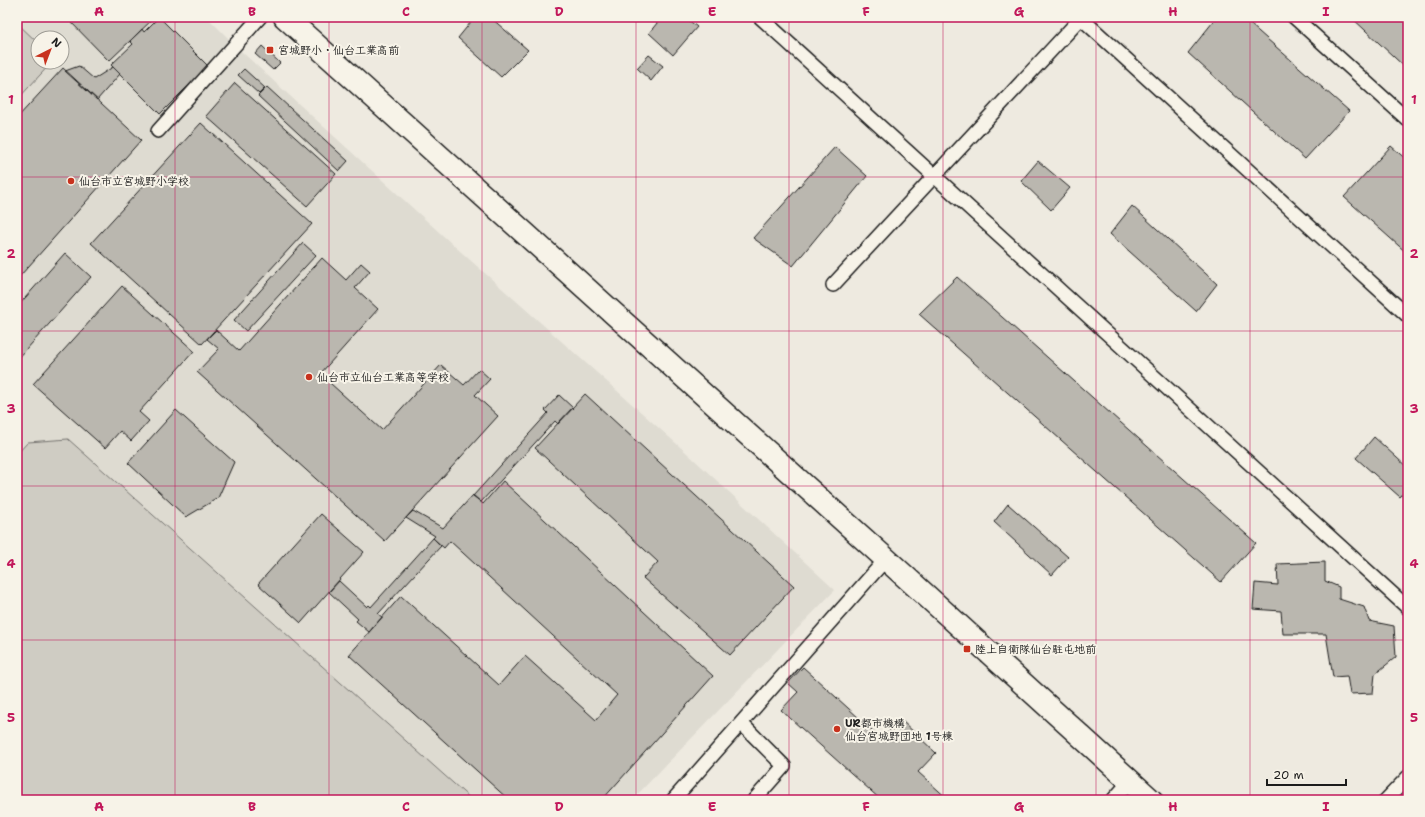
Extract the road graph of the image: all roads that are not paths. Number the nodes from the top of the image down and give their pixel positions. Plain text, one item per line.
1 (260, 17) edge
2 (285, 17) edge
3 (760, 17) edge
4 (1082, 17) edge
5 (1294, 17) edge
6 (1408, 120) edge
7 (158, 130) dead end
8 (934, 176) junction
9 (833, 284) dead end
10 (1408, 316) edge
11 (886, 559) junction
12 (1408, 608) edge
13 (741, 723) junction
14 (1408, 777) edge
15 (1130, 781) junction
16 (673, 800) edge
17 (754, 800) edge
18 (1113, 800) edge
19 (1151, 800) edge
20 (1386, 800) edge

1 - 7 lane
2 - 11 street
3 - 8 lane
4 - 8 lane
4 - 10 lane
5 - 6 lane
8 - 9 lane
8 - 12 lane
11 - 13 lane
11 - 15 street
13 - 16 lane
13 - 17 lane
14 - 20 lane
15 - 18 lane
15 - 19 street

